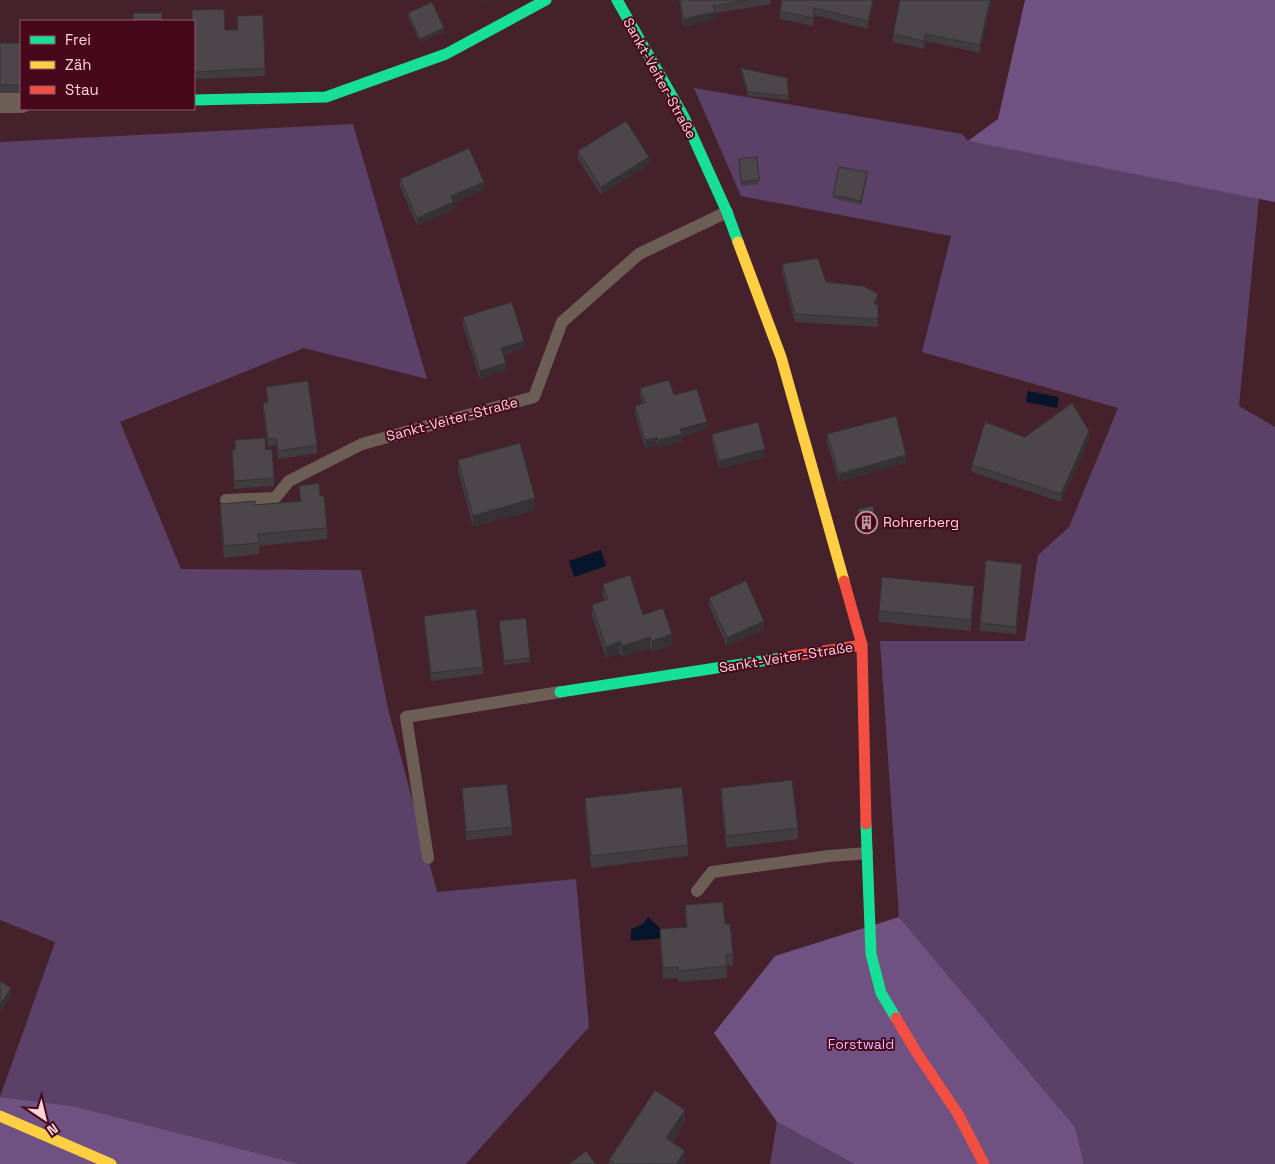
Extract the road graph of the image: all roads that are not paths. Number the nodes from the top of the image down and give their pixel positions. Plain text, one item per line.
1 (546, 0) edge
2 (617, 0) edge
3 (195, 100) edge
4 (0, 101) edge
5 (20, 102) edge
6 (727, 212) junction
7 (226, 500) dead end
8 (862, 645) junction
9 (560, 692) joint
10 (867, 852) junction
11 (428, 858) dead end
12 (697, 891) dead end
13 (0, 1116) edge
14 (111, 1164) edge
15 (984, 1164) edge

1 - 3 street
2 - 6 street, Sankt-Veiter-Straße
4 - 5 street
6 - 7 lane, Sankt-Veiter-Straße
6 - 8 street, Sankt-Veiter-Straße
8 - 9 street, Sankt-Veiter-Straße
8 - 10 street, Sankt-Veiter-Straße
9 - 11 lane, Sankt-Veiter-Straße
10 - 12 lane
10 - 15 street, Sankt-Veiter-Straße
13 - 14 street

